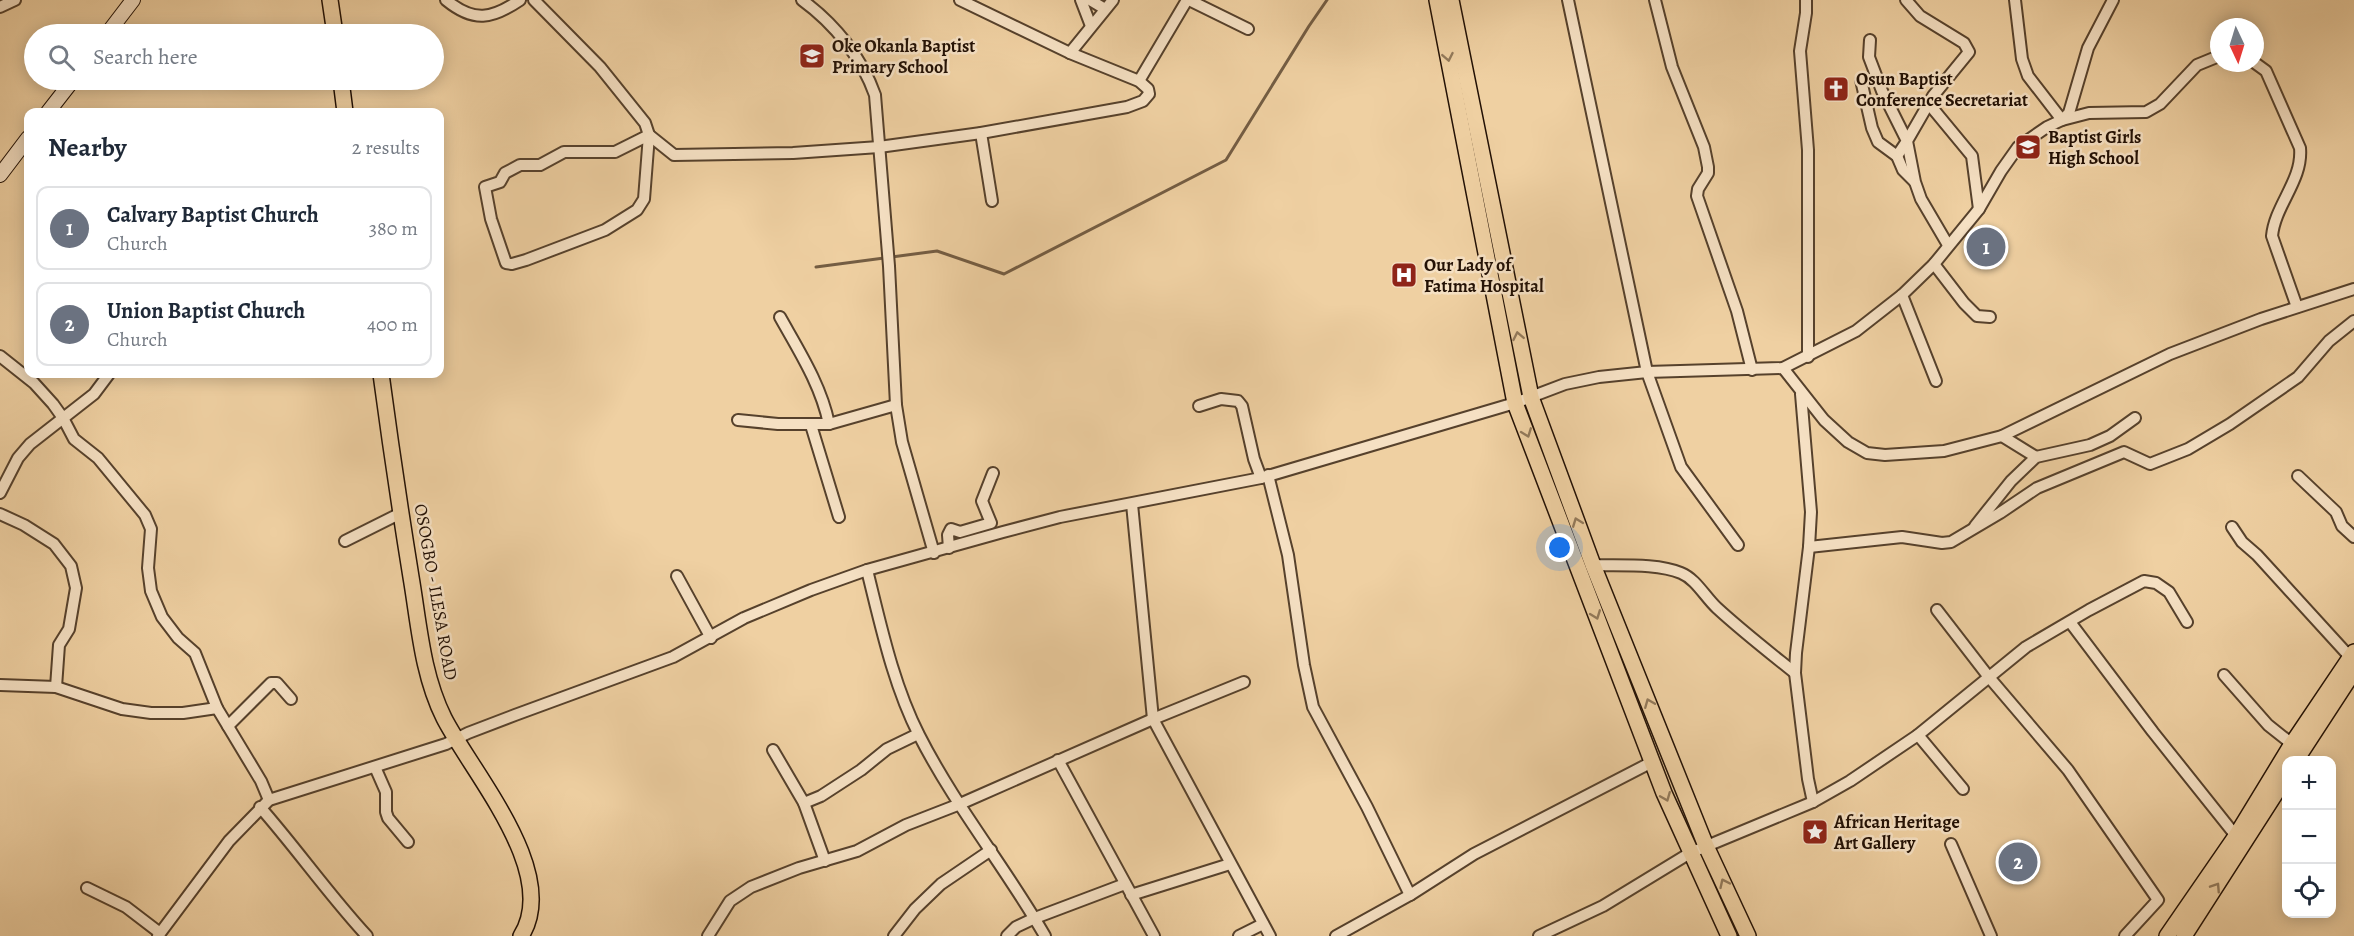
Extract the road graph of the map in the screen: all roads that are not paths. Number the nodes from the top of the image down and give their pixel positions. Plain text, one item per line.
1 (15, 0) edge
2 (133, 0) edge
3 (330, 0) edge
4 (446, 0) edge
5 (520, 0) edge
6 (534, 0) edge
7 (802, 0) edge
8 (960, 0) edge
9 (1081, 0) edge
10 (1090, 0) edge
11 (1113, 0) edge
12 (1188, 0) edge
13 (1437, 0) edge
14 (1450, 0) edge
15 (1568, 0) edge
16 (1655, 0) edge
17 (1806, 0) edge
18 (1906, 0) edge
19 (2014, 0) edge
20 (2113, 0) edge
21 (0, 7) edge
22 (1105, 9) junction
23 (115, 24) edge
24 (334, 24) edge
25 (1091, 26) junction
26 (1248, 29) dead end
27 (1870, 40) dead end
28 (1070, 53) junction
29 (2210, 60) edge
30 (2264, 70) edge
31 (1862, 80) dead end
32 (1139, 81) junction
33 (65, 90) edge
34 (342, 90) edge
35 (1929, 104) junction
36 (51, 108) edge
37 (344, 108) edge
38 (2062, 120) junction
39 (981, 133) junction
40 (649, 135) junction
41 (1907, 141) junction
42 (24, 143) edge
43 (879, 147) junction
44 (1897, 156) junction
45 (0, 175) edge
46 (1915, 182) junction
47 (992, 201) dead end
48 (1979, 209) junction
49 (1948, 245) junction
50 (1934, 264) junction
51 (2354, 289) edge
52 (1902, 295) junction
53 (2297, 307) junction
54 (1990, 316) dead end
55 (780, 317) dead end
56 (2354, 321) edge
57 (0, 356) edge
58 (1808, 357) junction
59 (1783, 368) junction
60 (1752, 370) junction
61 (1647, 372) junction
62 (24, 375) edge
63 (28, 378) edge
64 (106, 378) edge
65 (382, 378) edge
66 (1936, 381) dead end
67 (1802, 394) junction
68 (1531, 397) junction
69 (1515, 403) junction
70 (896, 405) junction
71 (1199, 406) dead end
72 (63, 418) junction
73 (2135, 418) dead end
74 (738, 420) dead end
75 (829, 424) junction
76 (812, 425) junction
77 (2002, 436) junction
78 (2036, 457) junction
79 (993, 473) dead end
80 (1264, 476) junction
81 (2298, 476) dead end
82 (0, 493) edge
83 (1132, 504) junction
84 (401, 513) junction
85 (0, 514) edge
86 (839, 517) dead end
87 (2232, 526) dead end
88 (1973, 528) junction
89 (2354, 537) edge
90 (345, 541) dead end
91 (1738, 545) dead end
92 (1809, 547) junction
93 (949, 548) junction
94 (934, 552) junction
95 (1593, 565) junction
96 (867, 570) junction
97 (678, 576) dead end
98 (1937, 610) dead end
99 (2070, 622) junction
100 (2187, 622) dead end
101 (711, 638) junction
102 (2353, 660) edge
103 (1795, 673) junction
104 (2224, 675) dead end
105 (1988, 676) junction
106 (1244, 682) dead end
107 (0, 685) edge
108 (56, 687) junction
109 (291, 699) dead end
110 (217, 708) junction
111 (1153, 719) junction
112 (228, 726) junction
113 (918, 734) junction
114 (1918, 735) junction
115 (456, 739) junction
116 (2292, 744) junction
117 (773, 750) dead end
118 (2298, 756) edge
119 (1058, 760) junction
120 (1652, 762) junction
121 (375, 767) junction
122 (2282, 783) edge
123 (1963, 789) dead end
124 (1813, 802) junction
125 (264, 803) junction
126 (804, 803) junction
127 (960, 804) junction
128 (2236, 836) junction
129 (408, 843) dead end
130 (1952, 844) dead end
131 (1706, 846) junction
132 (991, 850) junction
133 (1690, 853) junction
134 (825, 861) junction
135 (1230, 864) junction
136 (1125, 884) junction
137 (87, 888) dead end
138 (1131, 895) junction
139 (1410, 895) junction
140 (1035, 918) junction
141 (1263, 924) junction
142 (159, 935) edge
143 (367, 936) edge
144 (521, 936) edge
145 (708, 936) edge
146 (894, 936) edge
147 (1007, 936) edge
148 (1045, 936) edge
149 (1154, 936) edge
150 (1239, 936) edge
151 (1270, 936) edge
152 (1336, 936) edge
153 (1539, 936) edge
154 (1729, 936) edge
155 (1748, 936) edge
156 (1991, 936) edge
157 (2125, 936) edge
158 (2167, 936) edge
159 (2184, 936) edge

1 - 21 street
2 - 23 main road
3 - 24 main road
4 - 5 street
6 - 40 street
7 - 43 street
8 - 28 street
9 - 25 street
10 - 22 street
11 - 22 street
12 - 26 street
12 - 32 street
13 -> 69 main road
68 -> 14 main road
15 - 61 street
16 - 60 street
17 - 58 street
18 - 35 street
19 - 38 street
20 - 38 street
22 - 25 street
25 - 28 street
27 - 41 street
28 - 32 street
29 - 38 street
30 - 53 street
31 - 44 street
32 - 39 street
33 - 36 main road
34 - 37 main road
35 - 41 street
35 - 48 street
38 - 48 street
39 - 43 street
39 - 47 street
40 - 40 street
40 - 43 street
41 - 44 street
41 - 46 street
42 - 45 main road
43 - 70 street
44 - 46 street
46 - 49 street
48 - 49 street
49 - 50 street
50 - 52 street
50 - 54 street
51 - 53 street
52 - 58 street
52 - 66 street
53 - 77 street
55 - 75 street
56 - 88 street
57 - 62 street
58 - 59 street
59 - 60 street
59 - 67 street
60 - 61 street
61 - 68 street
61 - 91 street
63 - 72 street
64 - 72 street
65 - 84 main road, OSOGBO - ILESA ROAD
67 - 77 street
67 - 92 street
68 - 69 street
95 -> 68 main road
69 - 80 street
69 -> 120 main road
70 - 75 street
70 - 94 street
71 - 80 street
72 - 82 street
72 - 110 street
73 - 78 street
74 - 76 street
75 - 76 street
76 - 86 street
77 - 78 street
78 - 88 street
79 - 93 street
80 - 83 street
80 - 139 street
81 - 89 street
83 - 93 street
83 - 111 street
84 - 90 street
84 - 115 main road, OSOGBO - ILESA ROAD
85 - 108 street
87 - 102 street
88 - 92 street
92 - 103 street
93 - 94 street
94 - 96 street
95 - 103 street
131 -> 95 main road
96 - 101 street
96 - 113 street
97 - 101 street
98 - 105 street
99 - 100 street
99 - 105 street
99 - 128 street
101 - 115 street
102 - 116 main road
102 - 118 main road
103 - 124 street
104 - 116 street
105 - 114 street
105 - 157 street
106 - 111 street
107 - 108 street
108 - 110 street
109 - 112 street
110 - 112 street
111 - 119 street
111 - 135 street
112 - 125 street
113 - 126 street
113 - 127 street
114 - 123 street
114 - 124 street
115 - 121 street
115 - 144 main road, OSOGBO - ILESA ROAD
116 - 128 main road
117 - 126 street
119 - 127 street
119 - 136 street
120 -> 133 main road
120 - 139 street
121 - 125 street
121 - 129 street
159 -> 122 main road
124 - 131 street
125 - 142 street
125 - 143 street
126 - 134 street
127 - 132 street
127 - 134 street
128 - 158 main road
130 - 156 street
131 - 133 street
155 -> 131 main road
132 - 140 street
132 - 146 street
133 - 153 street
133 - 154 main road
134 - 145 street
135 - 138 street
135 - 141 street
136 - 138 street
136 - 140 street
137 - 142 street
138 - 149 street
139 - 152 street
140 - 147 street
140 - 148 street
141 - 150 street
141 - 151 street

